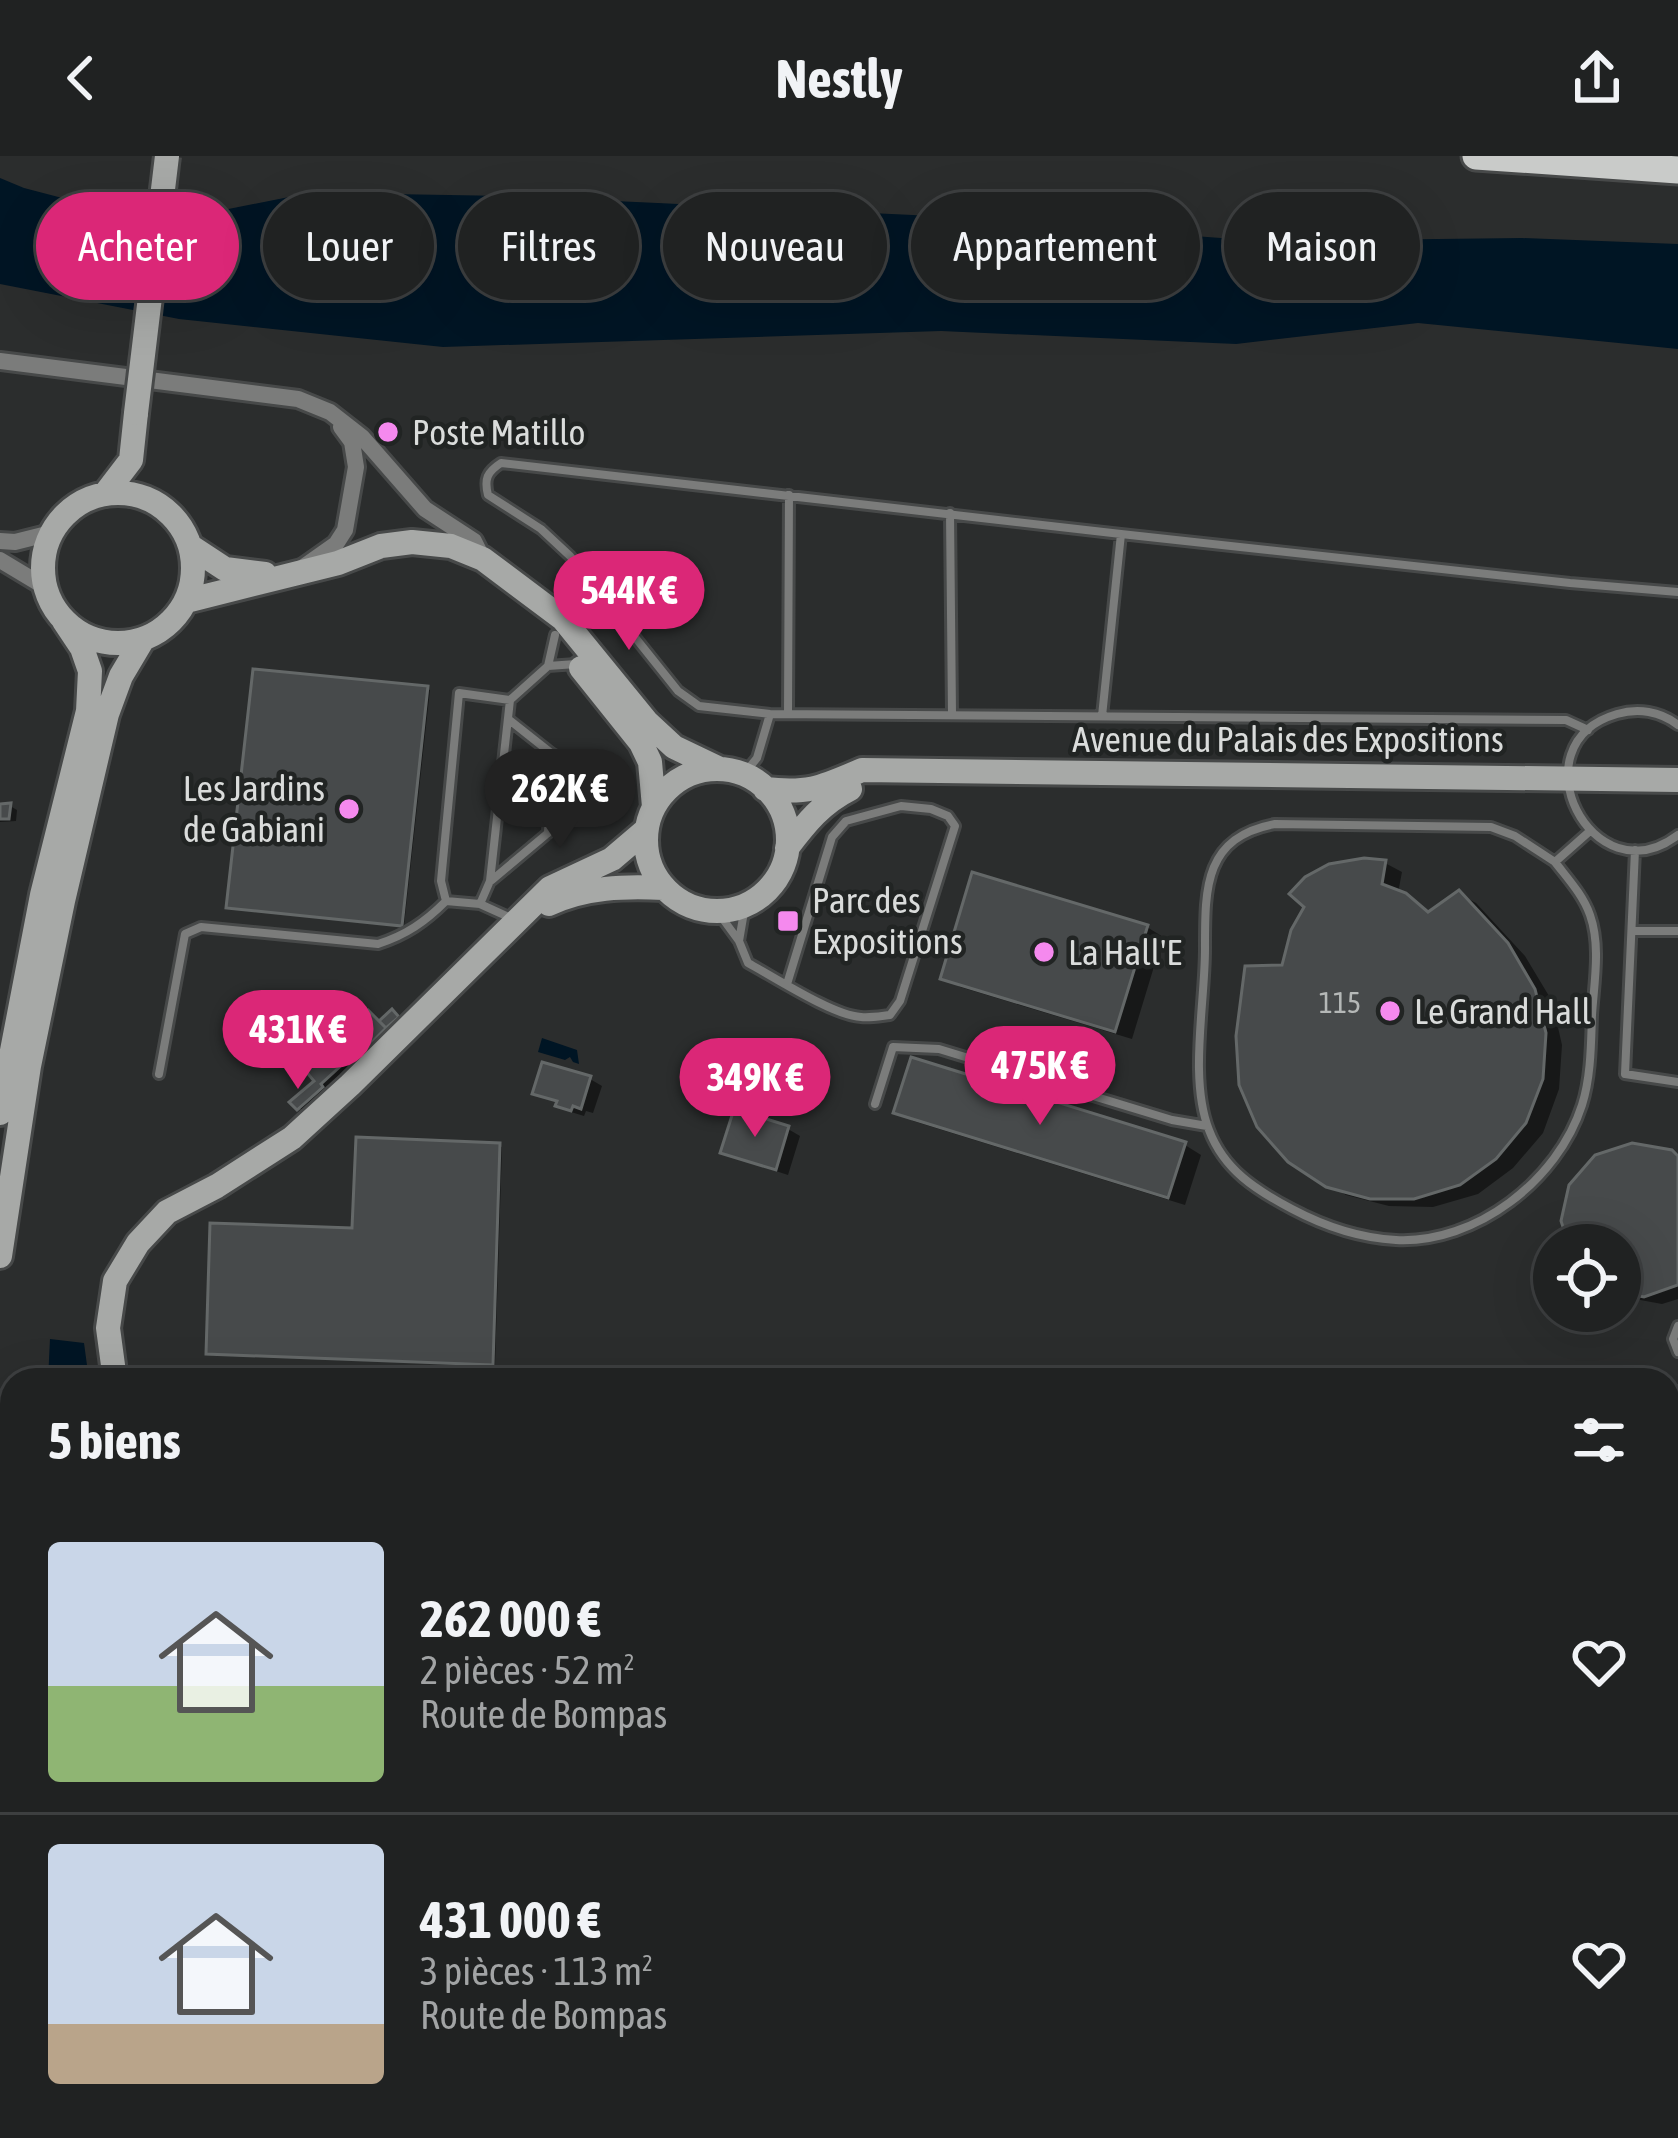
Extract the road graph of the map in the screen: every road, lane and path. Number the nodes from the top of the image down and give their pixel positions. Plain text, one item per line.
1 (167, 156) edge
2 (1476, 156) edge
3 (1678, 170) edge
4 (0, 361) edge
5 (330, 412) junction
6 (131, 460) junction
7 (105, 494) junction
8 (789, 495) junction
9 (157, 504) junction
10 (950, 513) junction
11 (51, 533) junction
12 (1121, 534) junction
13 (0, 542) edge
14 (190, 546) junction
15 (483, 559) junction
16 (0, 560) edge
17 (289, 576) junction
18 (513, 581) junction
19 (45, 587) junction
20 (1678, 592) edge
21 (186, 601) junction
22 (64, 621) junction
23 (555, 634) junction
24 (142, 639) junction
25 (579, 664) junction
26 (548, 666) junction
27 (510, 700) junction
28 (788, 713) junction
29 (770, 714) junction
30 (952, 714) junction
31 (1102, 716) junction
32 (508, 718) junction
33 (1678, 725) edge
34 (1588, 730) junction
35 (550, 753) junction
36 (898, 772) junction
37 (743, 777) junction
38 (1567, 777) junction
39 (1678, 780) edge
40 (650, 819) junction
41 (1590, 831) junction
42 (548, 833) junction
43 (1678, 836) edge
44 (788, 848) junction
45 (1635, 850) junction
46 (1556, 862) junction
47 (490, 881) junction
48 (664, 888) junction
49 (446, 901) junction
50 (480, 904) junction
51 (745, 906) junction
52 (717, 911) junction
53 (518, 921) junction
54 (1632, 931) junction
55 (1678, 931) edge
56 (740, 941) junction
57 (787, 984) junction
58 (159, 1074) dead end
59 (1678, 1082) edge
60 (875, 1103) dead end
61 (0, 1113) edge
62 (1207, 1126) junction
63 (0, 1256) edge
64 (1678, 1326) edge
65 (1678, 1352) edge
66 (113, 1368) edge

1 - 6 main road, bridge
2 - 3 main road
4 - 5 street
5 - 15 street
5 - 17 street
6 - 7 main road
6 - 9 main road
7 - 9 main road
7 - 11 main road
8 - 10 lane
8 - 28 lane
8 - 29 lane
9 - 14 main road
10 - 12 lane
10 - 30 lane
11 - 13 street
11 - 19 main road
12 - 20 lane
12 - 31 lane
14 - 17 main road
14 - 21 main road
15 - 17 main road
15 - 18 main road
16 - 19 street
17 - 21 main road
18 - 23 main road
18 - 37 main road
19 - 22 main road
21 - 24 main road
22 - 24 main road
22 - 61 main road
23 - 25 main road
23 - 26 lane
24 - 63 main road
25 - 26 lane
25 - 40 main road
26 - 27 lane
27 - 32 lane
27 - 49 lane
28 - 29 lane
28 - 30 lane
29 - 37 lane
30 - 31 lane
31 - 34 lane
32 - 35 lane
32 - 47 lane
33 - 34 lane
34 - 38 lane
35 - 42 lane
35 - 42 lane
36 - 37 main road, Avenue du Palais des Expositions
36 - 38 main road, Avenue du Palais des Expositions
36 - 44 main road, Avenue du Palais des Expositions
37 - 40 main road
37 - 44 main road
38 - 39 main road, Avenue du Palais des Expositions
38 - 41 lane
40 - 48 main road
40 - 53 main road
41 - 45 lane
41 - 46 lane
42 - 47 lane
43 - 45 lane
44 - 51 main road
45 - 54 lane
46 - 62 lane
46 - 62 lane
47 - 50 lane
48 - 52 main road
48 - 53 main road
49 - 50 lane
49 - 58 lane
50 - 53 lane
51 - 52 main road
51 - 56 lane
52 - 56 lane
53 - 66 main road
54 - 55 lane
54 - 59 lane
56 - 57 lane
57 - 57 lane
60 - 62 lane
64 - 65 lane

